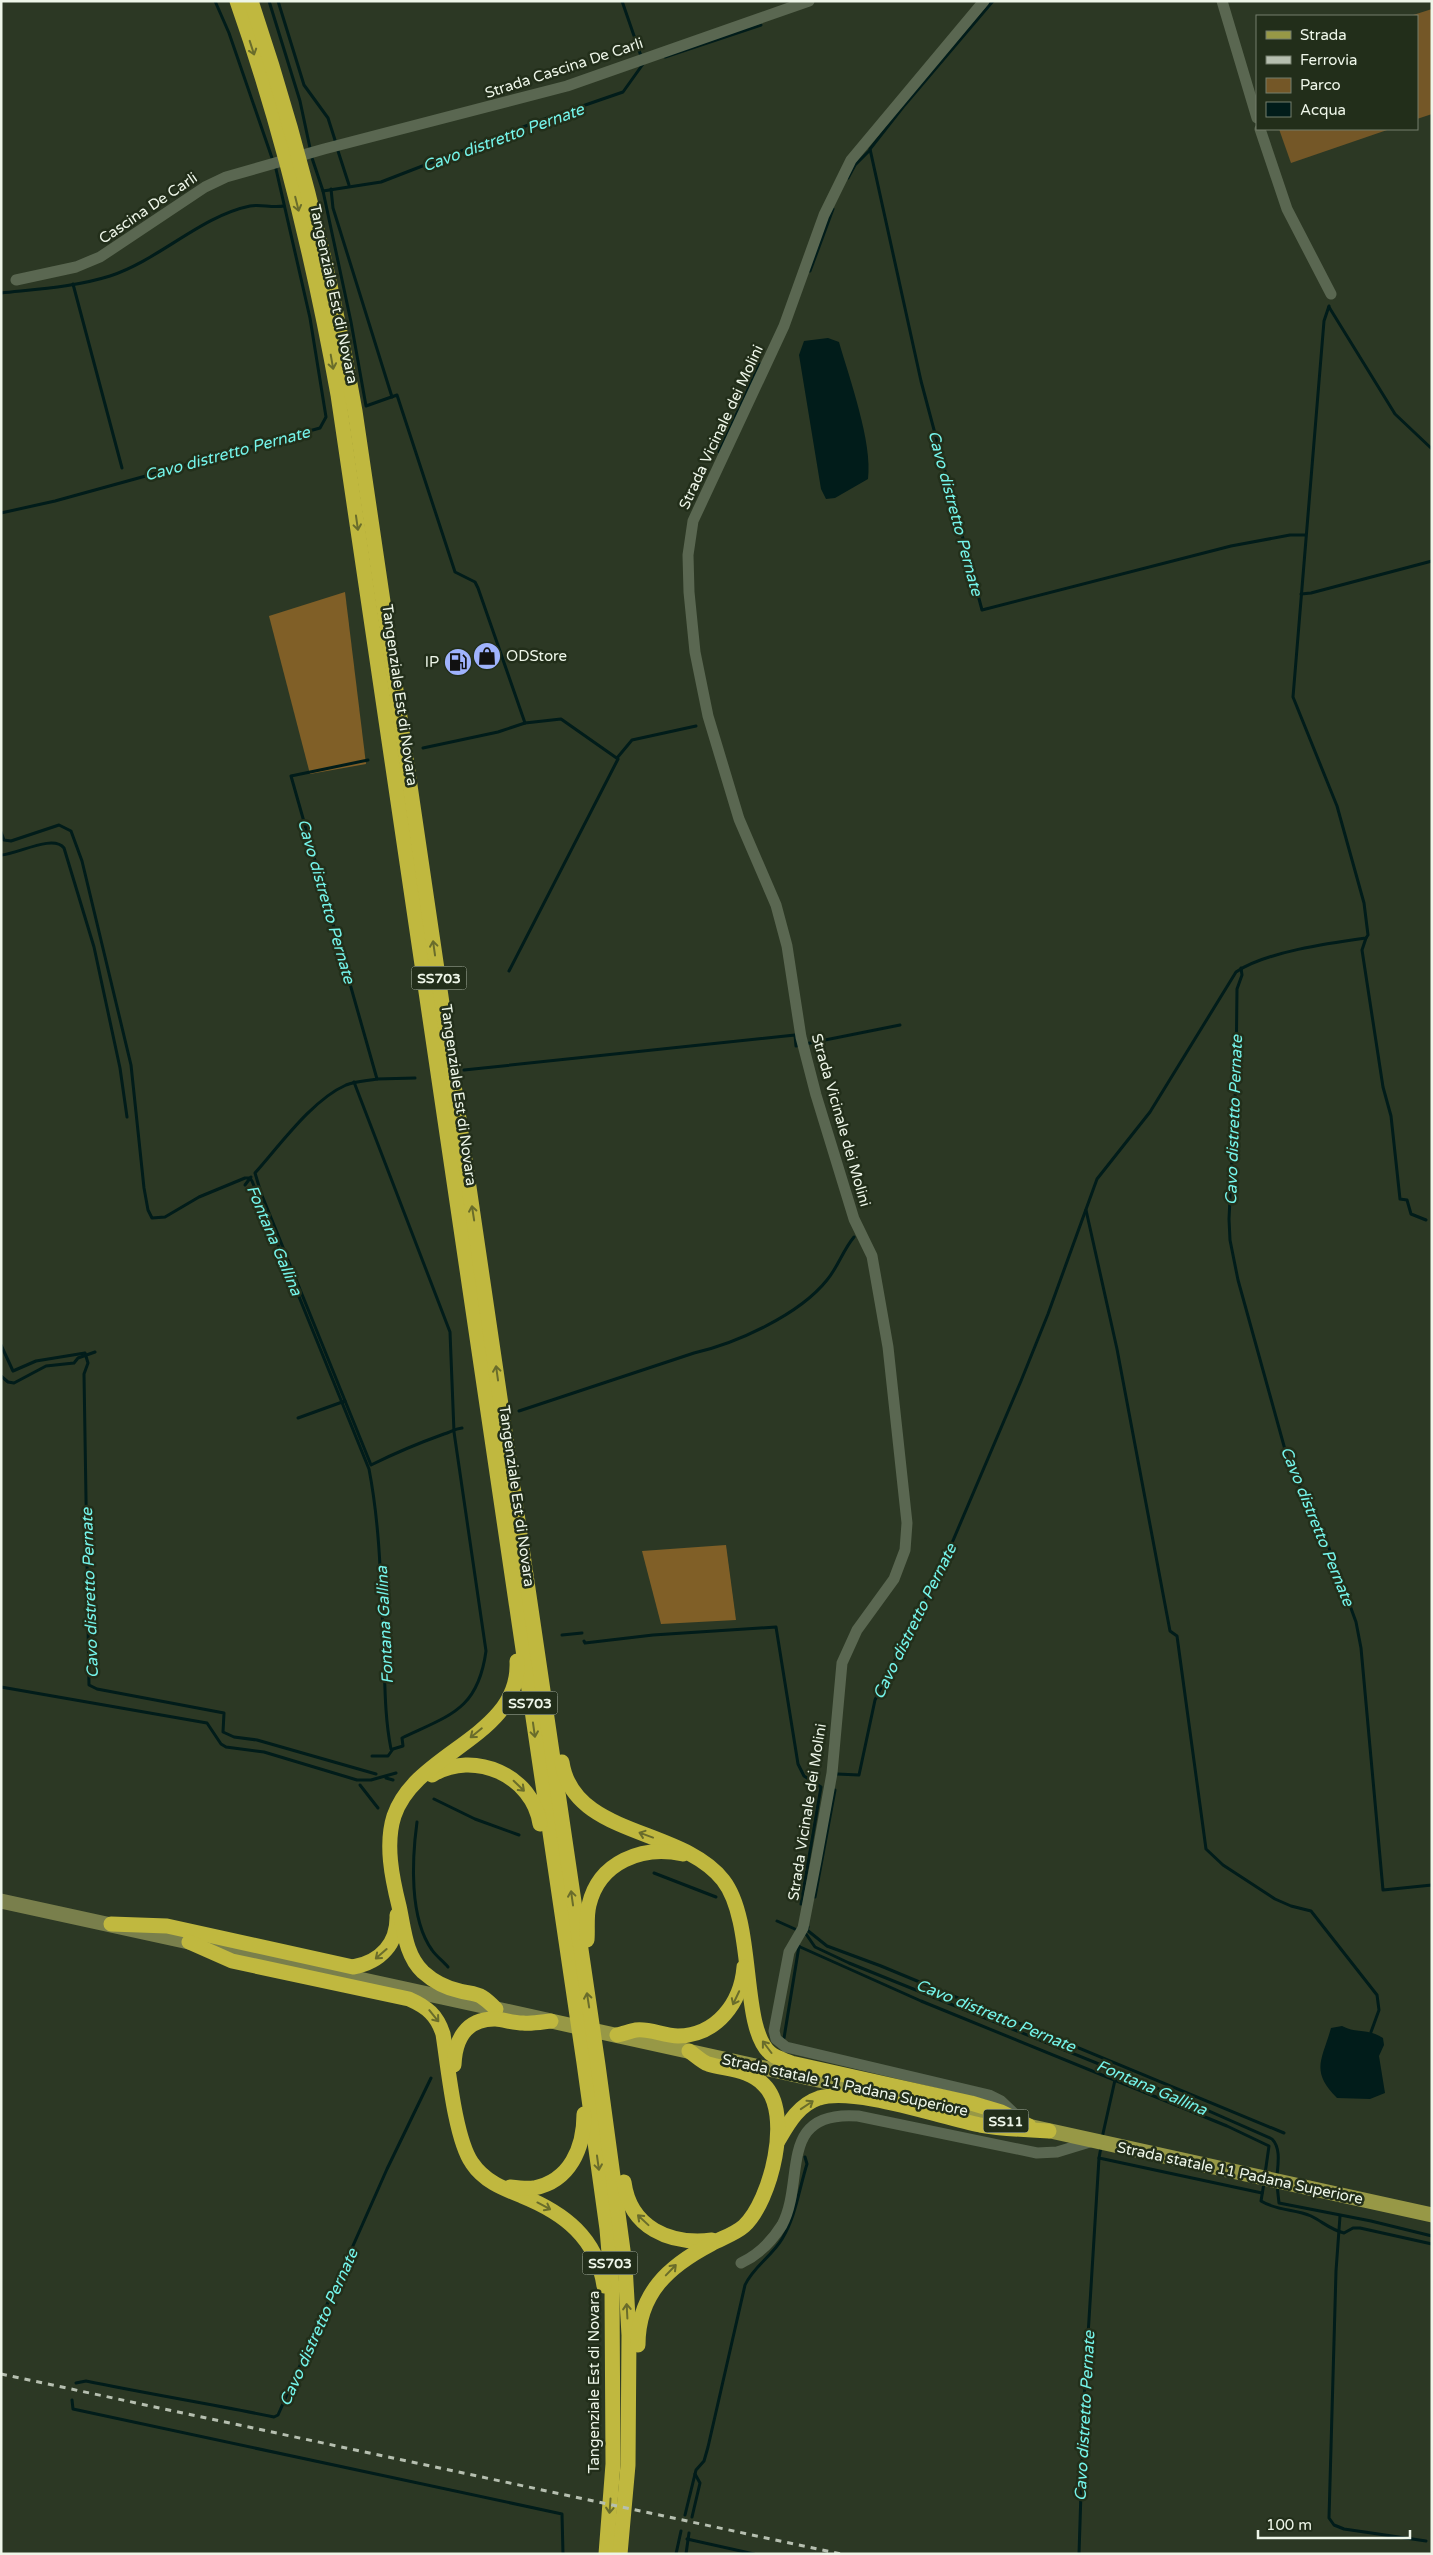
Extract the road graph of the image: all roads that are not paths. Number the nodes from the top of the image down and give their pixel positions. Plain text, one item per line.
1 (809, 1) edge
2 (984, 1) edge
3 (1222, 1) edge
4 (240, 2) edge
5 (1256, 115) edge
6 (1260, 130) edge
7 (324, 149) joint
8 (16, 280) dead end
9 (1331, 294) dead end
10 (491, 1439) junction
11 (522, 1542) junction
12 (412, 1788) junction
13 (690, 1855) junction
14 (396, 1893) junction
15 (1, 1901) edge
16 (111, 1924) junction
17 (565, 1938) junction
18 (189, 1942) junction
19 (746, 1951) junction
20 (576, 1965) junction
21 (496, 2009) junction
22 (551, 2021) junction
23 (617, 2036) junction
24 (690, 2051) junction
25 (591, 2064) junction
26 (452, 2086) junction
27 (1029, 2126) junction
28 (1049, 2131) junction
29 (777, 2142) junction
30 (1099, 2142) junction
31 (499, 2186) junction
32 (1432, 2215) edge
33 (721, 2238) junction
34 (741, 2263) dead end
35 (620, 2464) junction
36 (613, 2551) edge

1 - 7 street, Strada Cascina De Carli
2 - 27 street, Strada Vicinale dei Molini
3 - 5 street
4 -> 10 highway, Tangenziale Est di Novara / SS703
11 -> 4 highway, Tangenziale Est di Novara / SS703
6 - 9 street
7 - 8 street, Cascina De Carli
10 -> 12 highway, SS703
10 -> 17 highway, Tangenziale Est di Novara / SS703
13 -> 11 highway, SS703
20 -> 11 highway, Tangenziale Est di Novara / SS703
12 - 14 highway, SS703
12 -> 17 highway, SS703
13 - 19 highway, SS703
13 - 20 highway, SS703
14 -> 16 highway, SS703
14 - 21 highway, SS703
15 - 16 main road
16 - 18 main road
17 - 20 highway, Tangenziale Est di Novara / SS703
18 - 21 main road
18 -> 26 highway, SS703
19 -> 23 highway, SS703
27 -> 19 highway, SS703
20 - 25 highway
21 - 22 main road
22 - 23 main road, Strada statale 11 Padana Superiore / SS11
22 - 26 highway, SS703
23 - 24 main road, Strada statale 11 Padana Superiore / SS11
24 - 27 main road, Strada statale 11 Padana Superiore / SS11
24 - 29 highway, SS703
25 - 31 highway, SS703
33 -> 25 highway, SS703
25 - 35 highway, Tangenziale Est di Novara / SS703
26 - 31 highway, SS703
27 - 28 main road, Strada statale 11 Padana Superiore / SS11
29 -> 28 highway, SS703
28 - 30 main road, Strada statale 11 Padana Superiore / SS11
29 - 33 highway, SS703
30 - 32 main road, Strada statale 11 Padana Superiore / SS11
30 - 34 street
31 -> 35 highway, SS703
35 -> 33 highway, SS703
35 - 36 highway, Tangenziale Est di Novara / SS703

